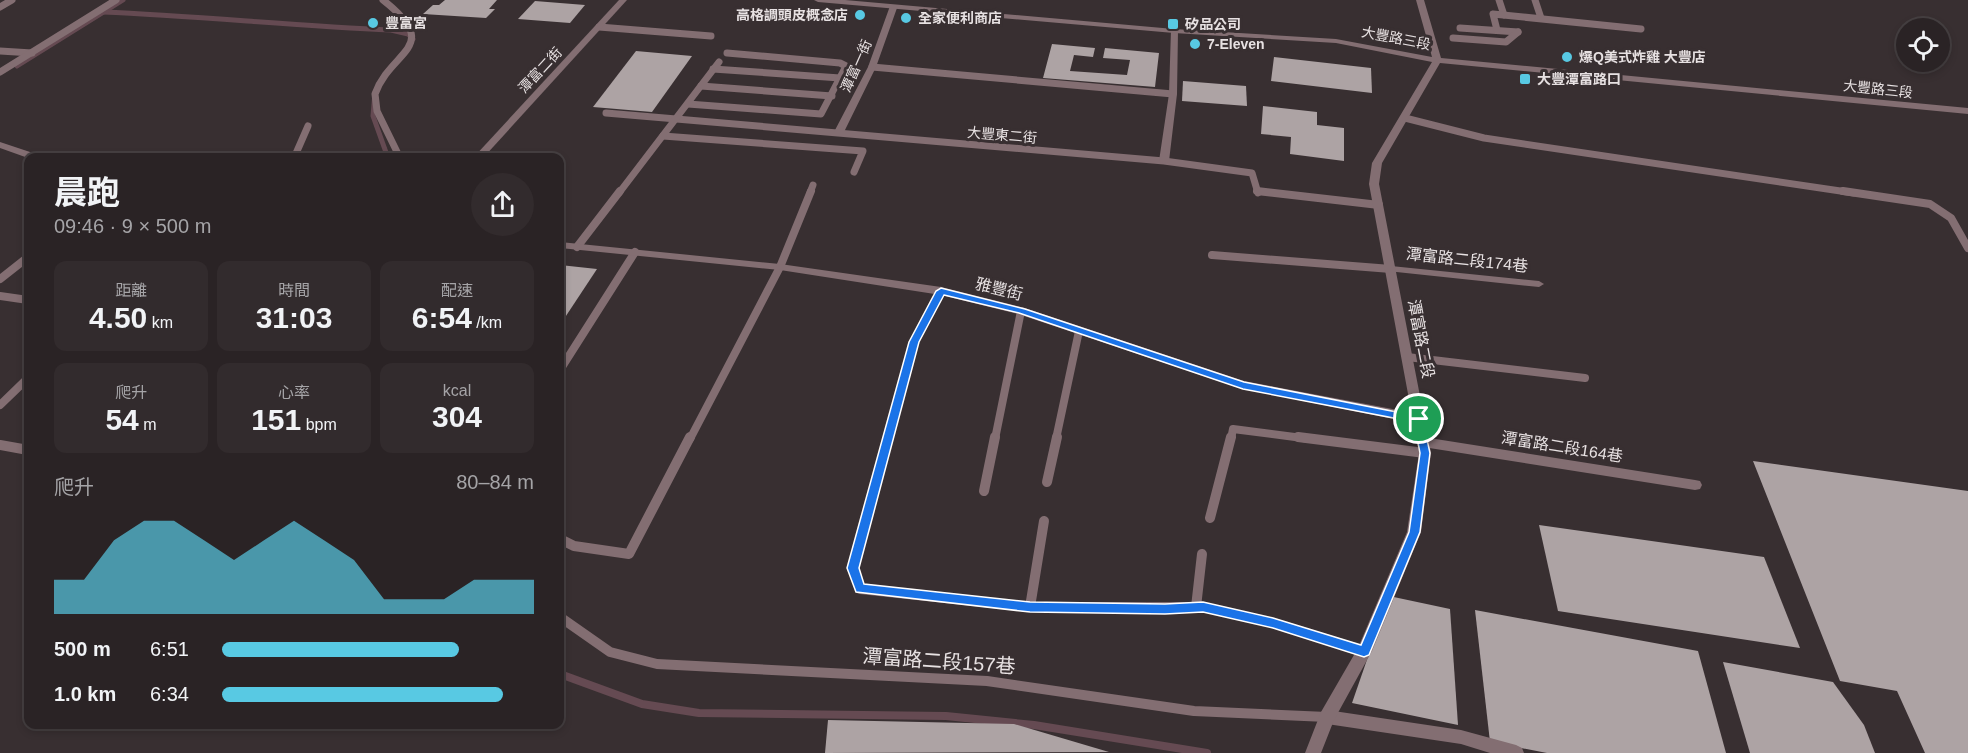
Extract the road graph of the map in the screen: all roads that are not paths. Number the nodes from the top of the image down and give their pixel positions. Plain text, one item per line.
1 (12, 0) edge
2 (116, 0) edge
3 (383, 0) edge
4 (623, 0) edge
5 (818, 0) edge
6 (1420, 0) edge
7 (1499, 0) edge
8 (1535, 0) edge
9 (0, 7) edge
10 (893, 8) junction
11 (1503, 15) junction
12 (1541, 18) junction
13 (599, 27) junction
14 (1460, 28) dead end
15 (1641, 28) dead end
16 (1497, 30) junction
17 (1174, 31) junction
18 (711, 36) dead end
19 (1453, 38) dead end
20 (0, 51) edge
21 (32, 53) junction
22 (727, 53) dead end
23 (1437, 60) junction
24 (719, 62) dead end
25 (872, 67) junction
26 (713, 69) junction
27 (0, 72) edge
28 (840, 78) junction
29 (701, 86) junction
30 (1173, 94) junction
31 (832, 96) junction
32 (688, 104) junction
33 (1968, 111) edge
34 (606, 113) dead end
35 (1405, 118) junction
36 (677, 119) junction
37 (308, 126) dead end
38 (839, 132) junction
39 (663, 136) junction
40 (0, 145) edge
41 (24, 153) edge
42 (296, 153) edge
43 (397, 153) edge
44 (482, 153) edge
45 (1164, 161) junction
46 (854, 172) dead end
47 (813, 185) dead end
48 (1379, 205) junction
49 (564, 245) edge
50 (577, 247) junction
51 (1968, 248) edge
52 (635, 252) junction
53 (1212, 255) dead end
54 (24, 260) edge
55 (780, 267) junction
56 (1391, 268) junction
57 (0, 279) edge
58 (1539, 284) dead end
59 (941, 291) junction
60 (0, 296) edge
61 (24, 299) edge
62 (1021, 311) junction
63 (1079, 331) junction
64 (1407, 357) junction
65 (564, 364) edge
66 (1585, 378) dead end
67 (24, 382) edge
68 (0, 405) edge
69 (1419, 419) junction
70 (0, 445) edge
71 (1424, 448) junction
72 (24, 449) edge
73 (1047, 483) dead end
74 (1695, 485) dead end
75 (984, 491) dead end
76 (1210, 518) dead end
77 (1044, 521) dead end
78 (564, 541) edge
79 (1202, 554) dead end
80 (1030, 607) junction
81 (1196, 607) junction
82 (564, 620) edge
83 (1364, 651) junction
84 (1327, 717) junction
85 (1312, 753) edge
86 (1516, 753) edge

1 - 9 lane
2 - 21 lane
3 - 43 lane
4 - 13 street, 潭富二街
5 - 10 street, 大豐路三段
6 - 23 street
7 - 11 lane
8 - 12 lane
10 - 17 street, 大豐路三段
10 - 25 street, 潭富一街
11 - 12 lane
11 - 16 lane
12 - 15 lane
13 - 18 lane
13 - 44 street, 潭富二街
14 - 16 lane
16 - 19 lane
17 - 23 street, 大豐路三段
17 - 30 street
20 - 21 lane
21 - 27 lane
22 - 28 lane
23 - 33 street, 大豐路三段
23 - 35 street, 潭富路二段
24 - 26 lane
25 - 30 lane
25 - 38 street, 潭富一街
26 - 28 lane
26 - 29 lane
28 - 31 lane
29 - 31 lane
29 - 32 lane
30 - 45 street
31 - 32 lane
32 - 36 lane
34 - 36 lane, 大豐東二街
35 - 48 street, 潭富路二段
35 - 51 lane
36 - 38 lane, 大豐東二街
36 - 39 lane
37 - 42 lane
38 - 45 lane, 大豐東二街
39 - 46 lane
39 - 50 lane
40 - 41 street
45 - 48 lane, 大豐東二街
47 - 55 lane
48 - 56 street, 潭富路二段
49 - 50 street, 雅豐街
50 - 52 street, 雅豐街
52 - 55 street, 雅豐街
52 - 65 lane
53 - 56 lane
54 - 57 lane
55 - 59 street, 雅豐街
55 - 78 lane
56 - 58 street, 潭富路二段174巷
56 - 64 street, 潭富路二段
59 - 62 street, 雅豐街
59 - 80 lane
60 - 61 lane
62 - 63 street, 雅豐街
62 - 75 lane
63 - 69 street, 雅豐街
63 - 73 lane
64 - 66 lane
64 - 69 street, 潭富路二段
67 - 68 lane
69 - 71 street, 潭富路二段
70 - 72 lane
71 - 74 street, 潭富路二段164巷
71 - 76 lane
71 - 83 street, 潭富路二段
77 - 80 lane
79 - 81 lane
80 - 81 lane
81 - 83 lane
82 - 84 lane, 潭富路二段157巷
83 - 84 street, 潭富路二段
84 - 85 street, 潭富路二段
84 - 86 street

